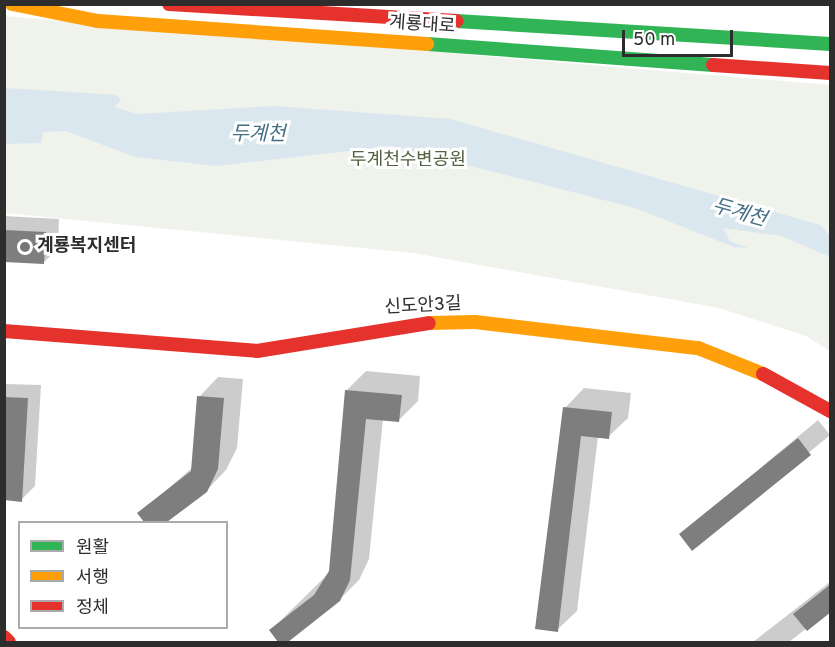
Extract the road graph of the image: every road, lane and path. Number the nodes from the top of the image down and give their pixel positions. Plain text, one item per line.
1 (12, 4) edge
2 (169, 4) edge
3 (831, 44) edge
4 (831, 73) edge
5 (4, 331) edge
6 (831, 411) edge
7 (4, 637) edge
8 (9, 642) edge

1 - 4 street, 계룡대로
2 - 3 street, 계룡대로
5 - 6 street, 신도안3길
7 - 8 street

